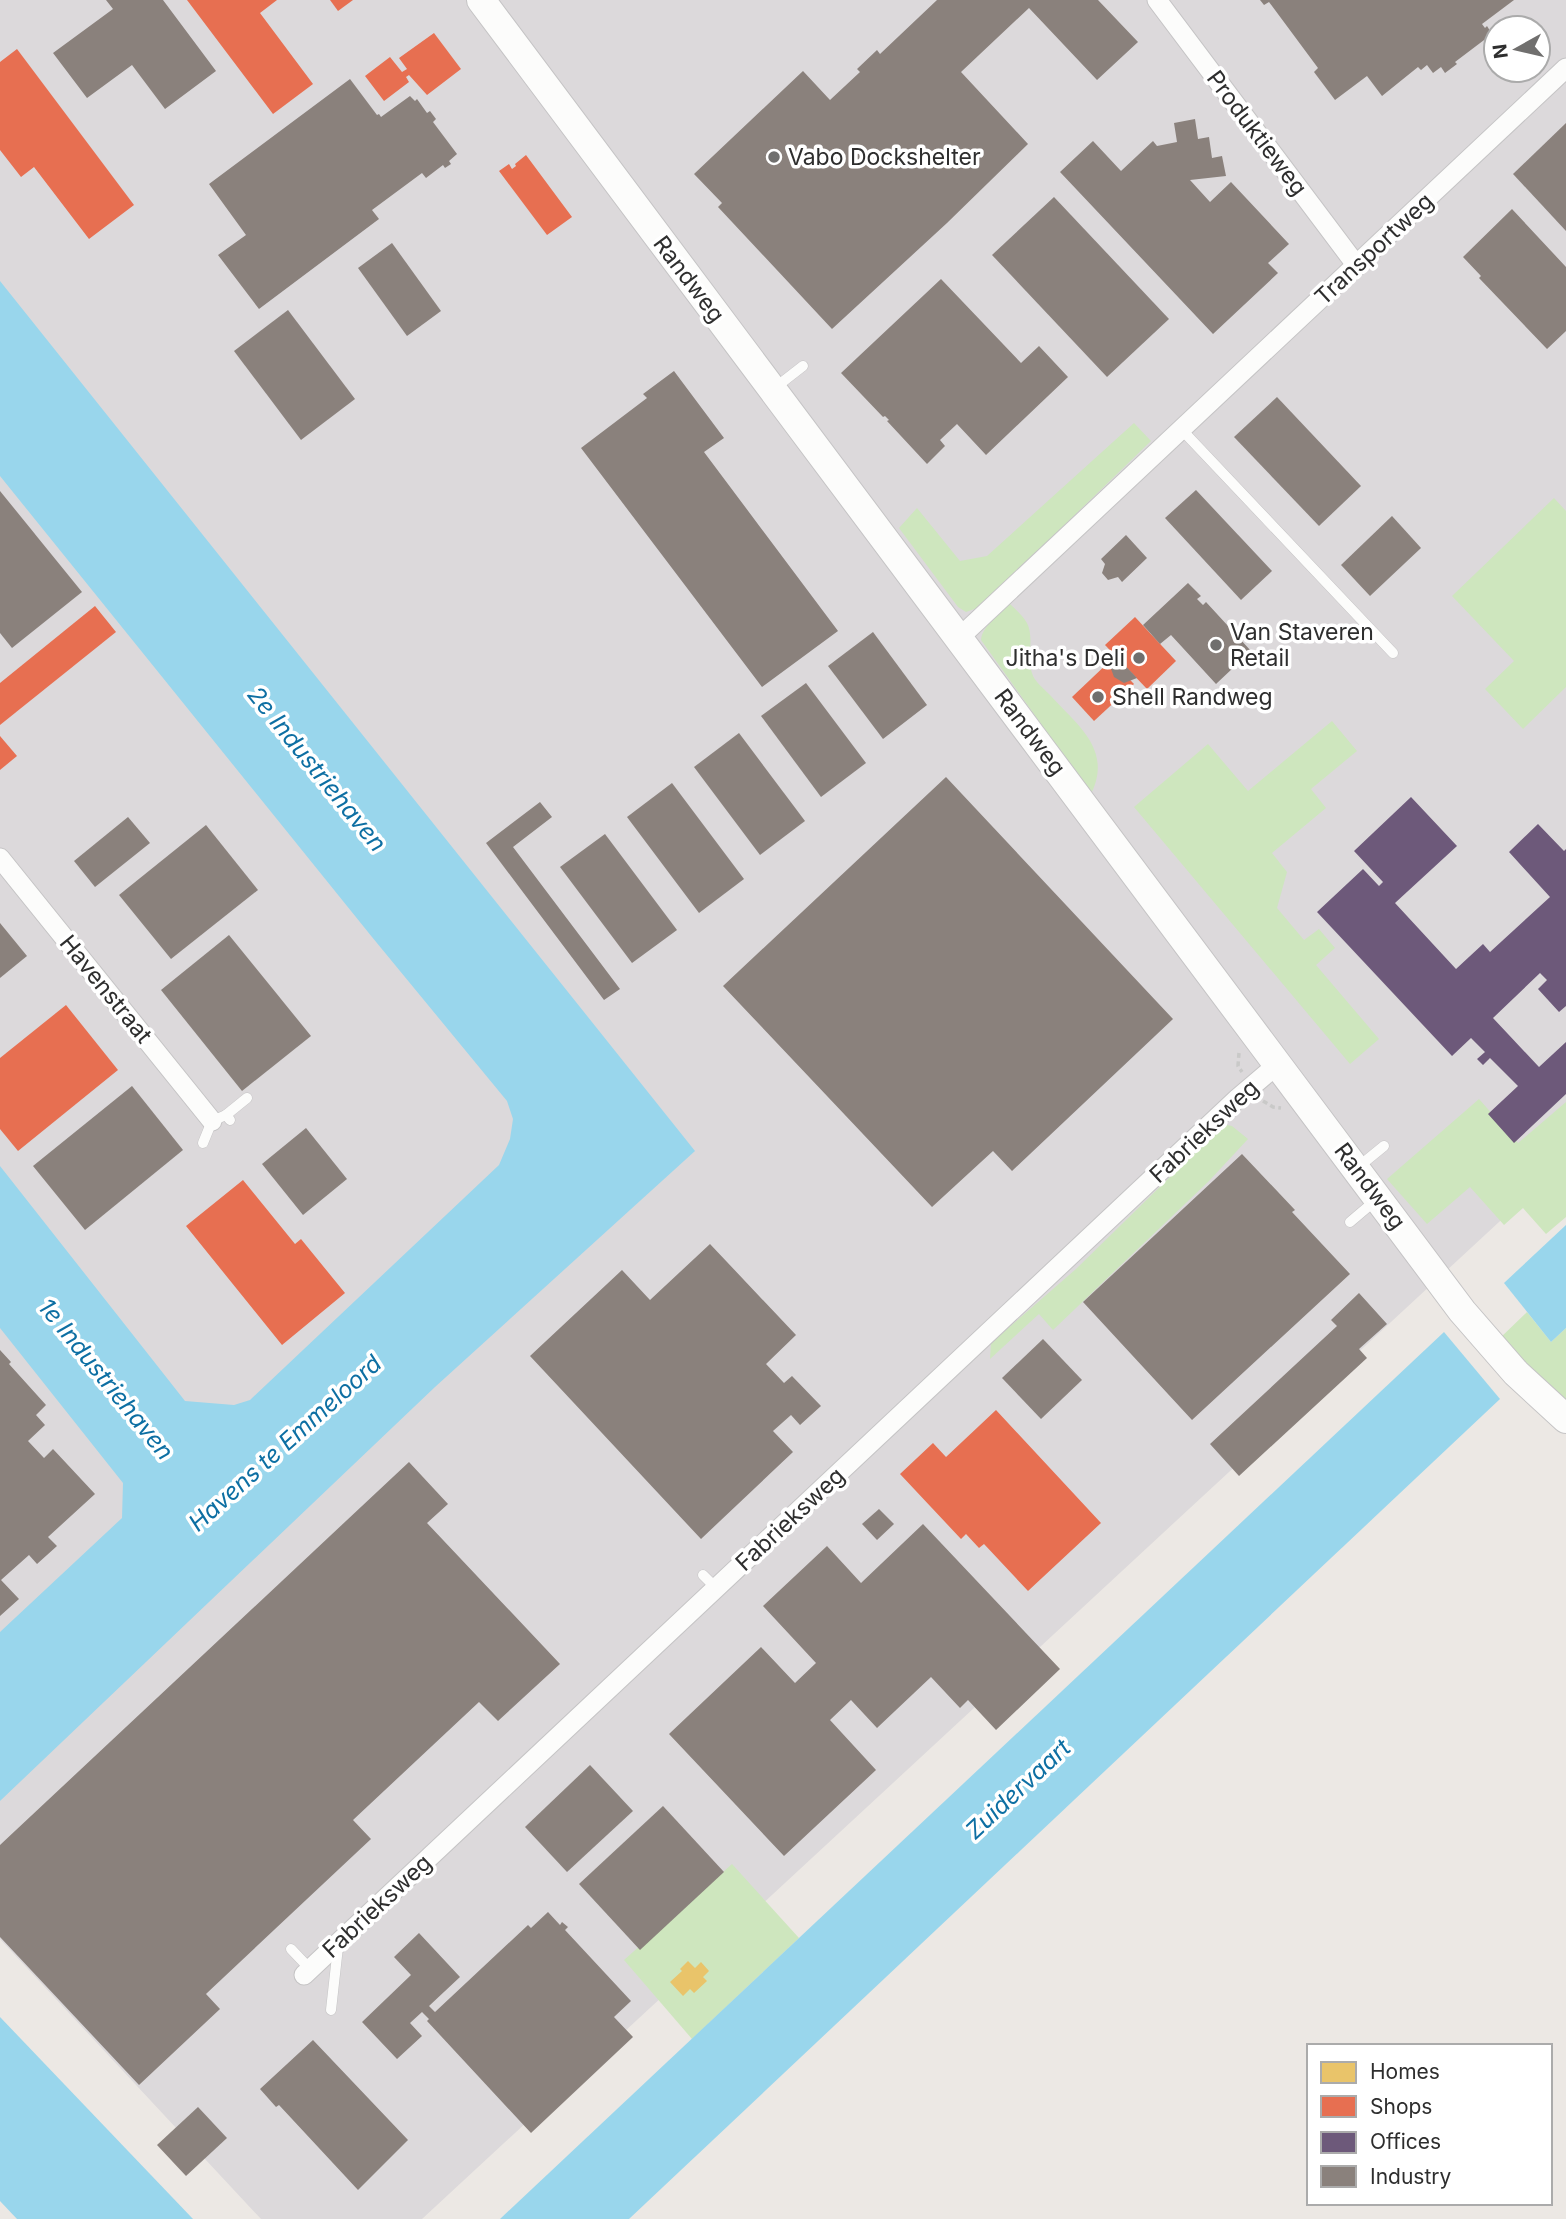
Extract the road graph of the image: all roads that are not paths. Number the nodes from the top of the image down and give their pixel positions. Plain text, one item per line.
1 (481, 0) edge
2 (1157, 0) edge
3 (1566, 68) edge
4 (1356, 266) junction
5 (803, 366) dead end
6 (772, 390) junction
7 (1182, 430) junction
8 (959, 638) junction
9 (1394, 653) dead end
10 (0, 858) edge
11 (1278, 1064) junction
12 (247, 1098) dead end
13 (223, 1119) junction
14 (203, 1143) dead end
15 (1384, 1146) dead end
16 (1357, 1168) junction
17 (1379, 1198) junction
18 (1350, 1222) dead end
19 (1566, 1419) edge
20 (338, 1942) junction
21 (291, 1949) dead end
22 (307, 1972) joint
23 (331, 2010) dead end

1 - 6 street, Randweg
2 - 4 street, Produktieweg
3 - 4 street, Transportweg
4 - 7 street, Transportweg
5 - 6 lane
6 - 8 street, Randweg
7 - 8 street, Transportweg
7 - 9 lane
8 - 11 street, Randweg
10 - 13 street, Havenstraat
11 - 16 street, Randweg
11 - 20 street, Fabrieksweg
12 - 13 lane
13 - 14 lane
15 - 16 lane
16 - 17 street, Randweg
17 - 18 lane
17 - 19 street, Randweg
20 - 22 street, Fabrieksweg
20 - 23 lane
21 - 22 lane

